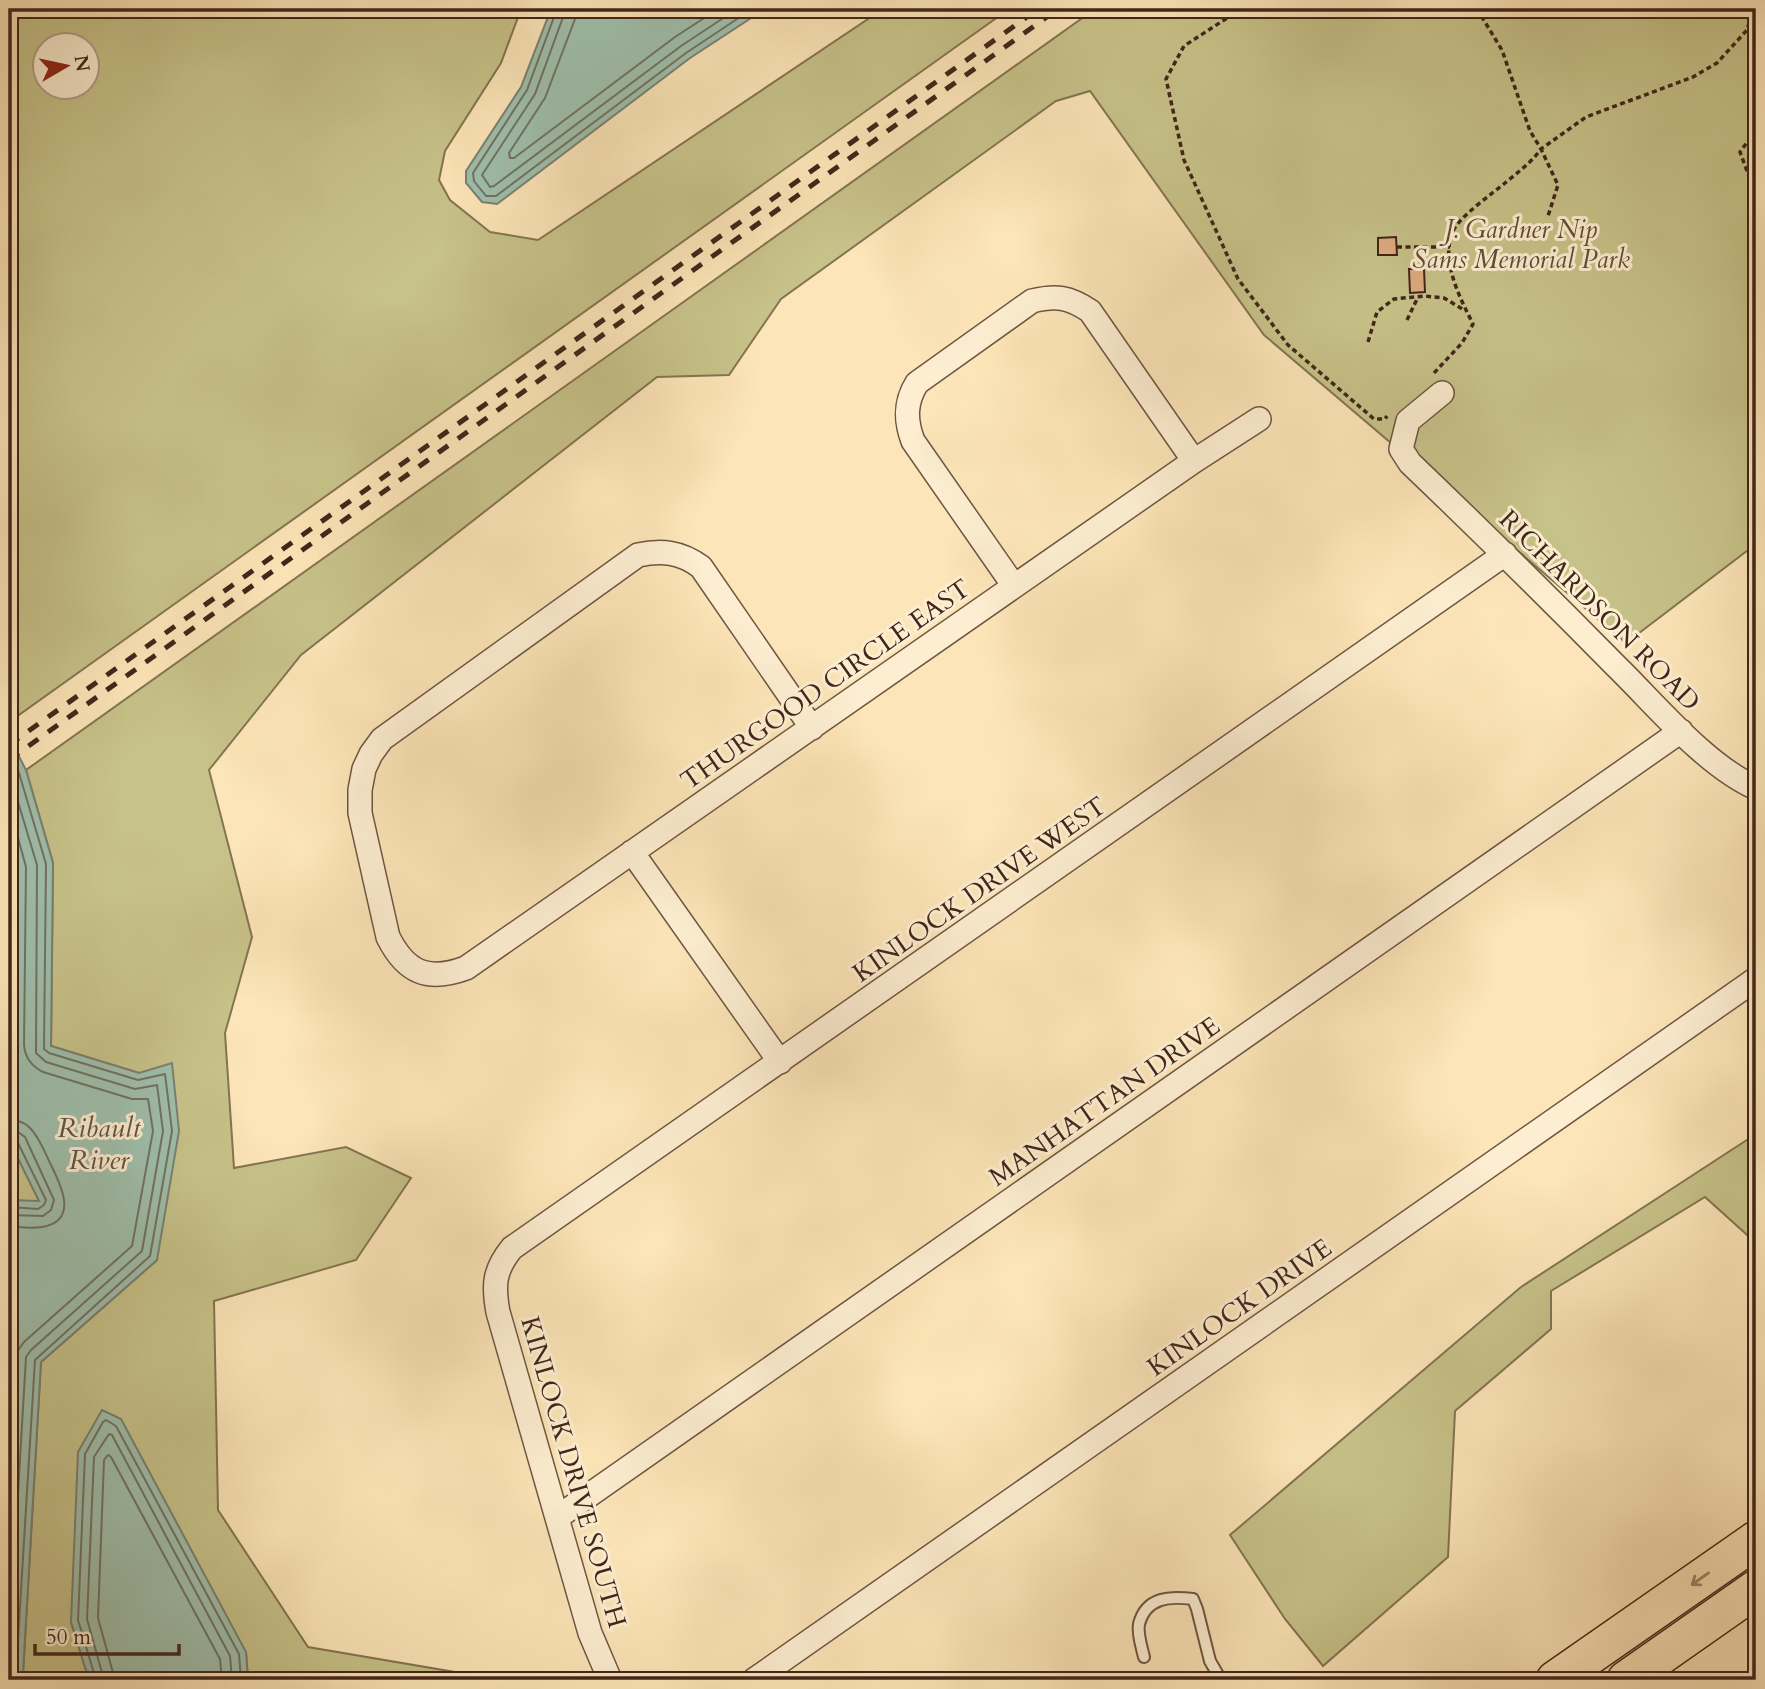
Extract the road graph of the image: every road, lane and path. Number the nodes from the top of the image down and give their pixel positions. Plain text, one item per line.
1 (1241, 9) edge
2 (1476, 9) edge
3 (1753, 9) edge
4 (1756, 130) edge
5 (1541, 149) junction
6 (1749, 179) dead end
7 (1548, 216) dead end
8 (1397, 247) dead end
9 (1450, 247) junction
10 (1418, 297) junction
11 (1466, 311) junction
12 (1408, 320) dead end
13 (1368, 342) dead end
14 (1433, 387) joint
15 (1395, 409) dead end
16 (1259, 419) dead end
17 (1194, 461) junction
18 (1506, 554) junction
19 (1014, 586) junction
20 (812, 728) junction
21 (1681, 731) junction
22 (1756, 788) edge
23 (632, 852) junction
24 (1756, 979) edge
25 (780, 1062) junction
26 (496, 1278) joint
27 (558, 1517) junction
28 (1756, 1540) edge
29 (1756, 1589) edge
30 (1144, 1657) dead end
31 (610, 1680) edge
32 (754, 1680) edge
33 (1221, 1680) edge
34 (1555, 1680) edge
35 (1626, 1680) edge

1 - 15 path
2 - 5 path
3 - 5 path
4 - 6 path
5 - 7 path
5 - 9 path
8 - 9 path
9 - 11 path
10 - 11 path
10 - 12 path
10 - 13 path
11 - 14 path
14 - 18 street, RICHARDSON ROAD
16 - 17 street, THURGOOD CIRCLE EAST
17 - 19 street, THURGOOD CIRCLE EAST
17 - 19 street
18 - 21 street, RICHARDSON ROAD
18 - 25 street, KINLOCK DRIVE WEST
19 - 20 street, THURGOOD CIRCLE EAST
20 - 23 street, THURGOOD CIRCLE EAST
20 - 23 street, THURGOOD CIRCLE EAST
21 - 22 street, RICHARDSON ROAD
21 - 27 street, MANHATTAN DRIVE
23 - 25 street
24 - 32 street, KINLOCK DRIVE
25 - 26 street, KINLOCK DRIVE WEST
26 - 27 street, KINLOCK DRIVE SOUTH
27 - 31 street, KINLOCK DRIVE SOUTH
28 -> 34 highway
29 - 35 highway
30 - 33 lane

